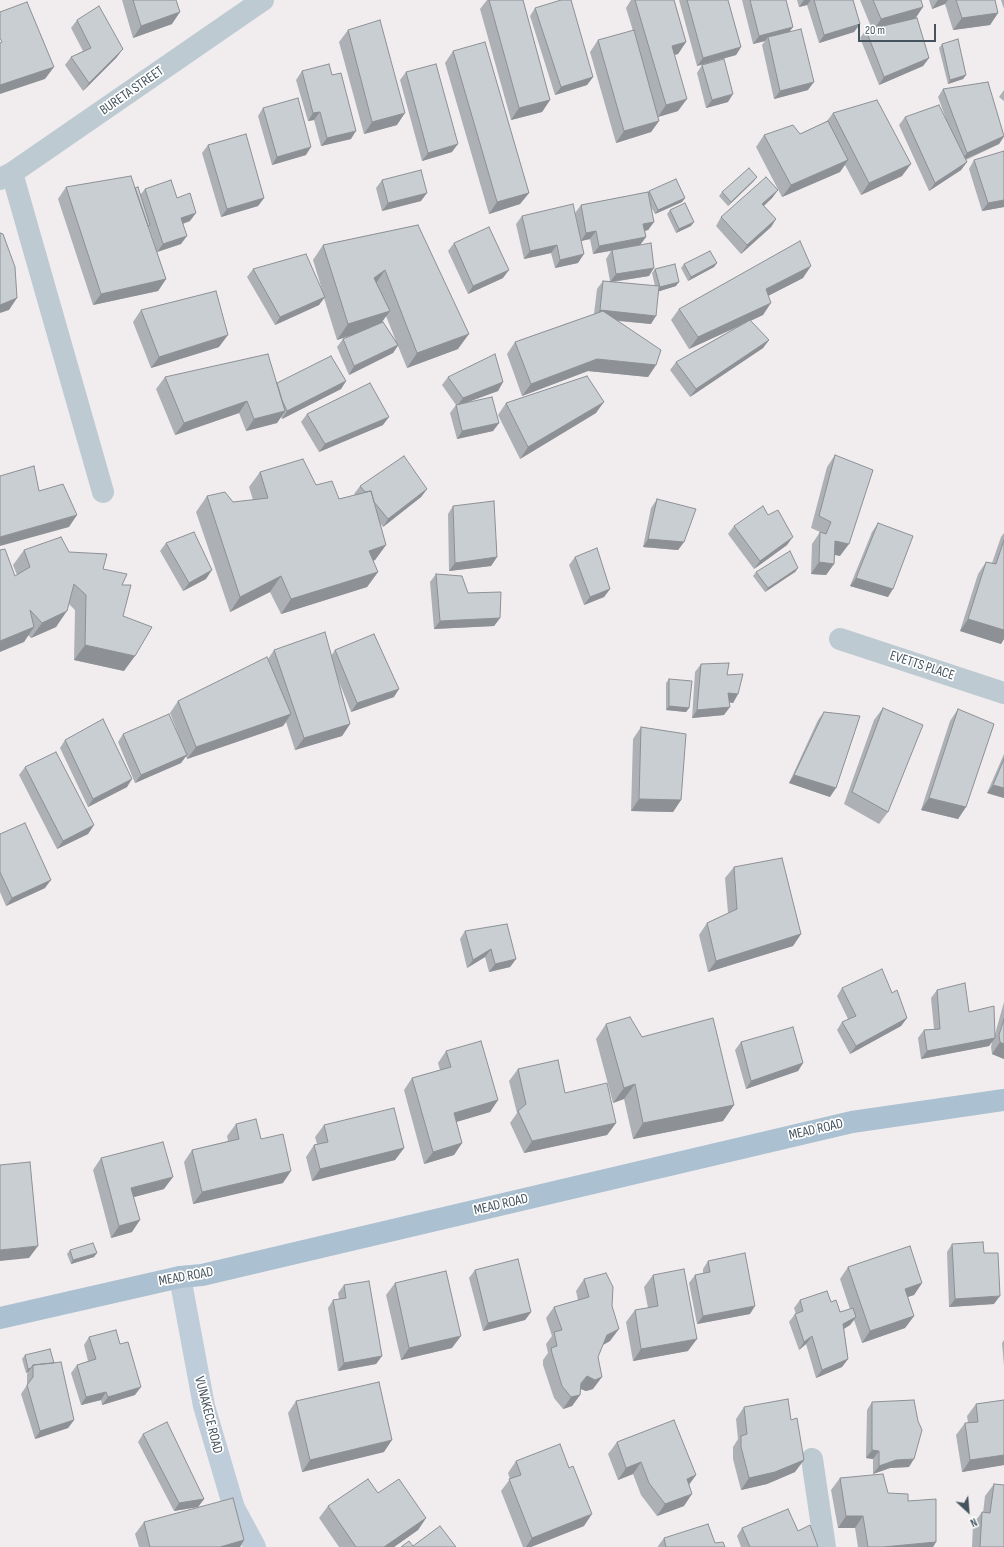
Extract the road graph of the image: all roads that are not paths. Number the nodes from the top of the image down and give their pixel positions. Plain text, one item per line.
1 (263, 0) edge
2 (6, 176) edge
3 (103, 492) dead end
4 (840, 639) dead end
5 (1004, 693) edge
6 (1004, 1100) edge
7 (180, 1277) junction
8 (0, 1318) edge
9 (812, 1459) dead end
10 (255, 1547) edge
11 (825, 1547) edge

1 - 2 street, BURETA STREET
2 - 3 street
4 - 5 street, EVETTS PLACE
6 - 7 main road, MEAD ROAD
7 - 8 main road, MEAD ROAD
7 - 10 main road, VUNAKECE ROAD
9 - 11 street

